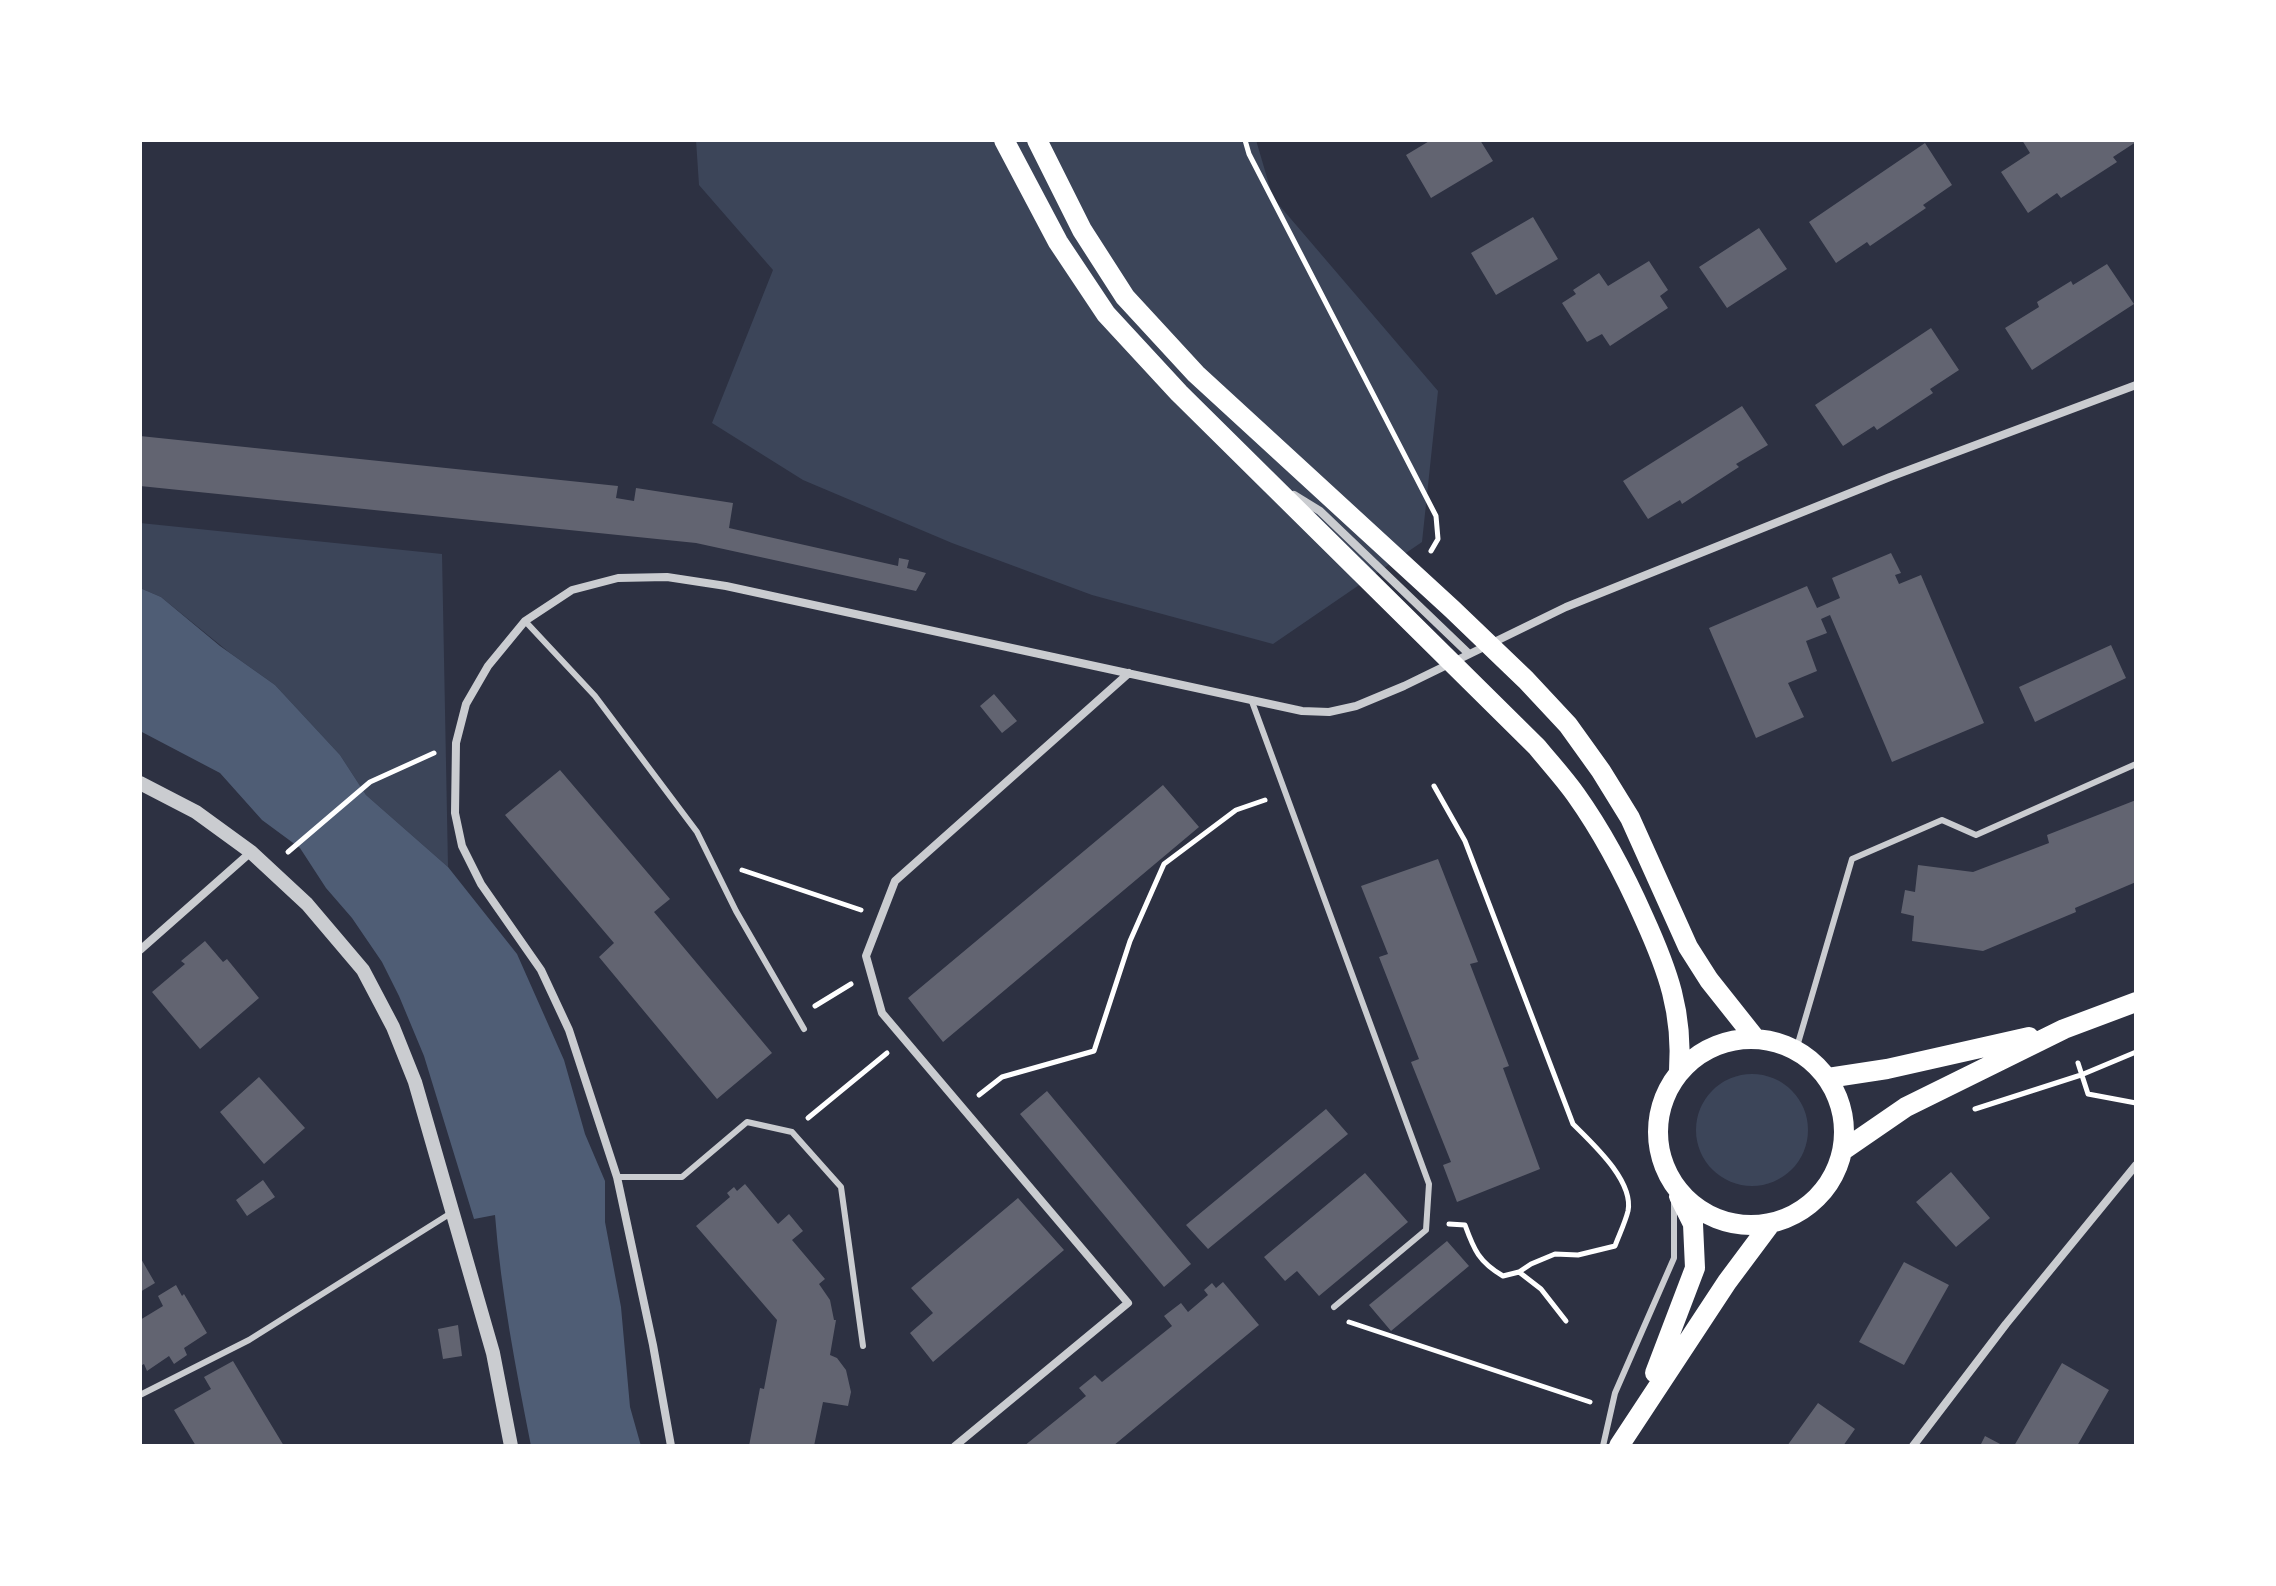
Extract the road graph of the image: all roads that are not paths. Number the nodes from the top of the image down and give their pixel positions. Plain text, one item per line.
1 (1004, 140) edge
2 (1037, 140) edge
3 (2136, 385) edge
4 (525, 621) junction
5 (1489, 644) junction
6 (1460, 657) junction
7 (1129, 673) junction
8 (1251, 699) junction
9 (2136, 764) edge
10 (140, 783) edge
11 (251, 852) junction
12 (140, 950) edge
13 (2136, 1002) edge
14 (804, 1029) dead end
15 (2064, 1029) junction
16 (1755, 1038) junction
17 (1796, 1050) junction
18 (1679, 1071) junction
19 (1828, 1078) junction
20 (1842, 1151) junction
21 (2136, 1165) edge
22 (617, 1177) junction
23 (1674, 1185) junction
24 (453, 1211) junction
25 (1771, 1223) junction
26 (1334, 1307) road end
27 (863, 1346) dead end
28 (140, 1395) edge
29 (1635, 1421) junction
30 (511, 1446) edge
31 (671, 1446) edge
32 (955, 1446) edge
33 (1603, 1446) edge
34 (1619, 1446) edge
35 (1913, 1446) edge

1 - 6 main road
2 - 5 main road
3 - 5 street
4 - 7 street
4 - 14 lane
4 - 22 street
5 - 6 street
5 - 16 main road
6 - 8 street
6 - 18 main road
7 - 8 street
7 - 32 street
8 - 26 lane
9 - 17 lane
10 - 11 street
11 - 12 street
11 - 24 street
13 - 15 main road
15 - 19 main road
15 - 20 main road
16 - 17 main road
16 - 18 main road
17 - 19 main road
18 - 23 main road
19 - 20 main road
20 - 25 main road
21 - 35 street
22 - 27 lane
22 - 31 street
23 - 25 main road
23 - 29 main road
23 - 33 lane
24 - 28 lane
24 - 30 street
25 - 29 main road
29 - 34 main road

